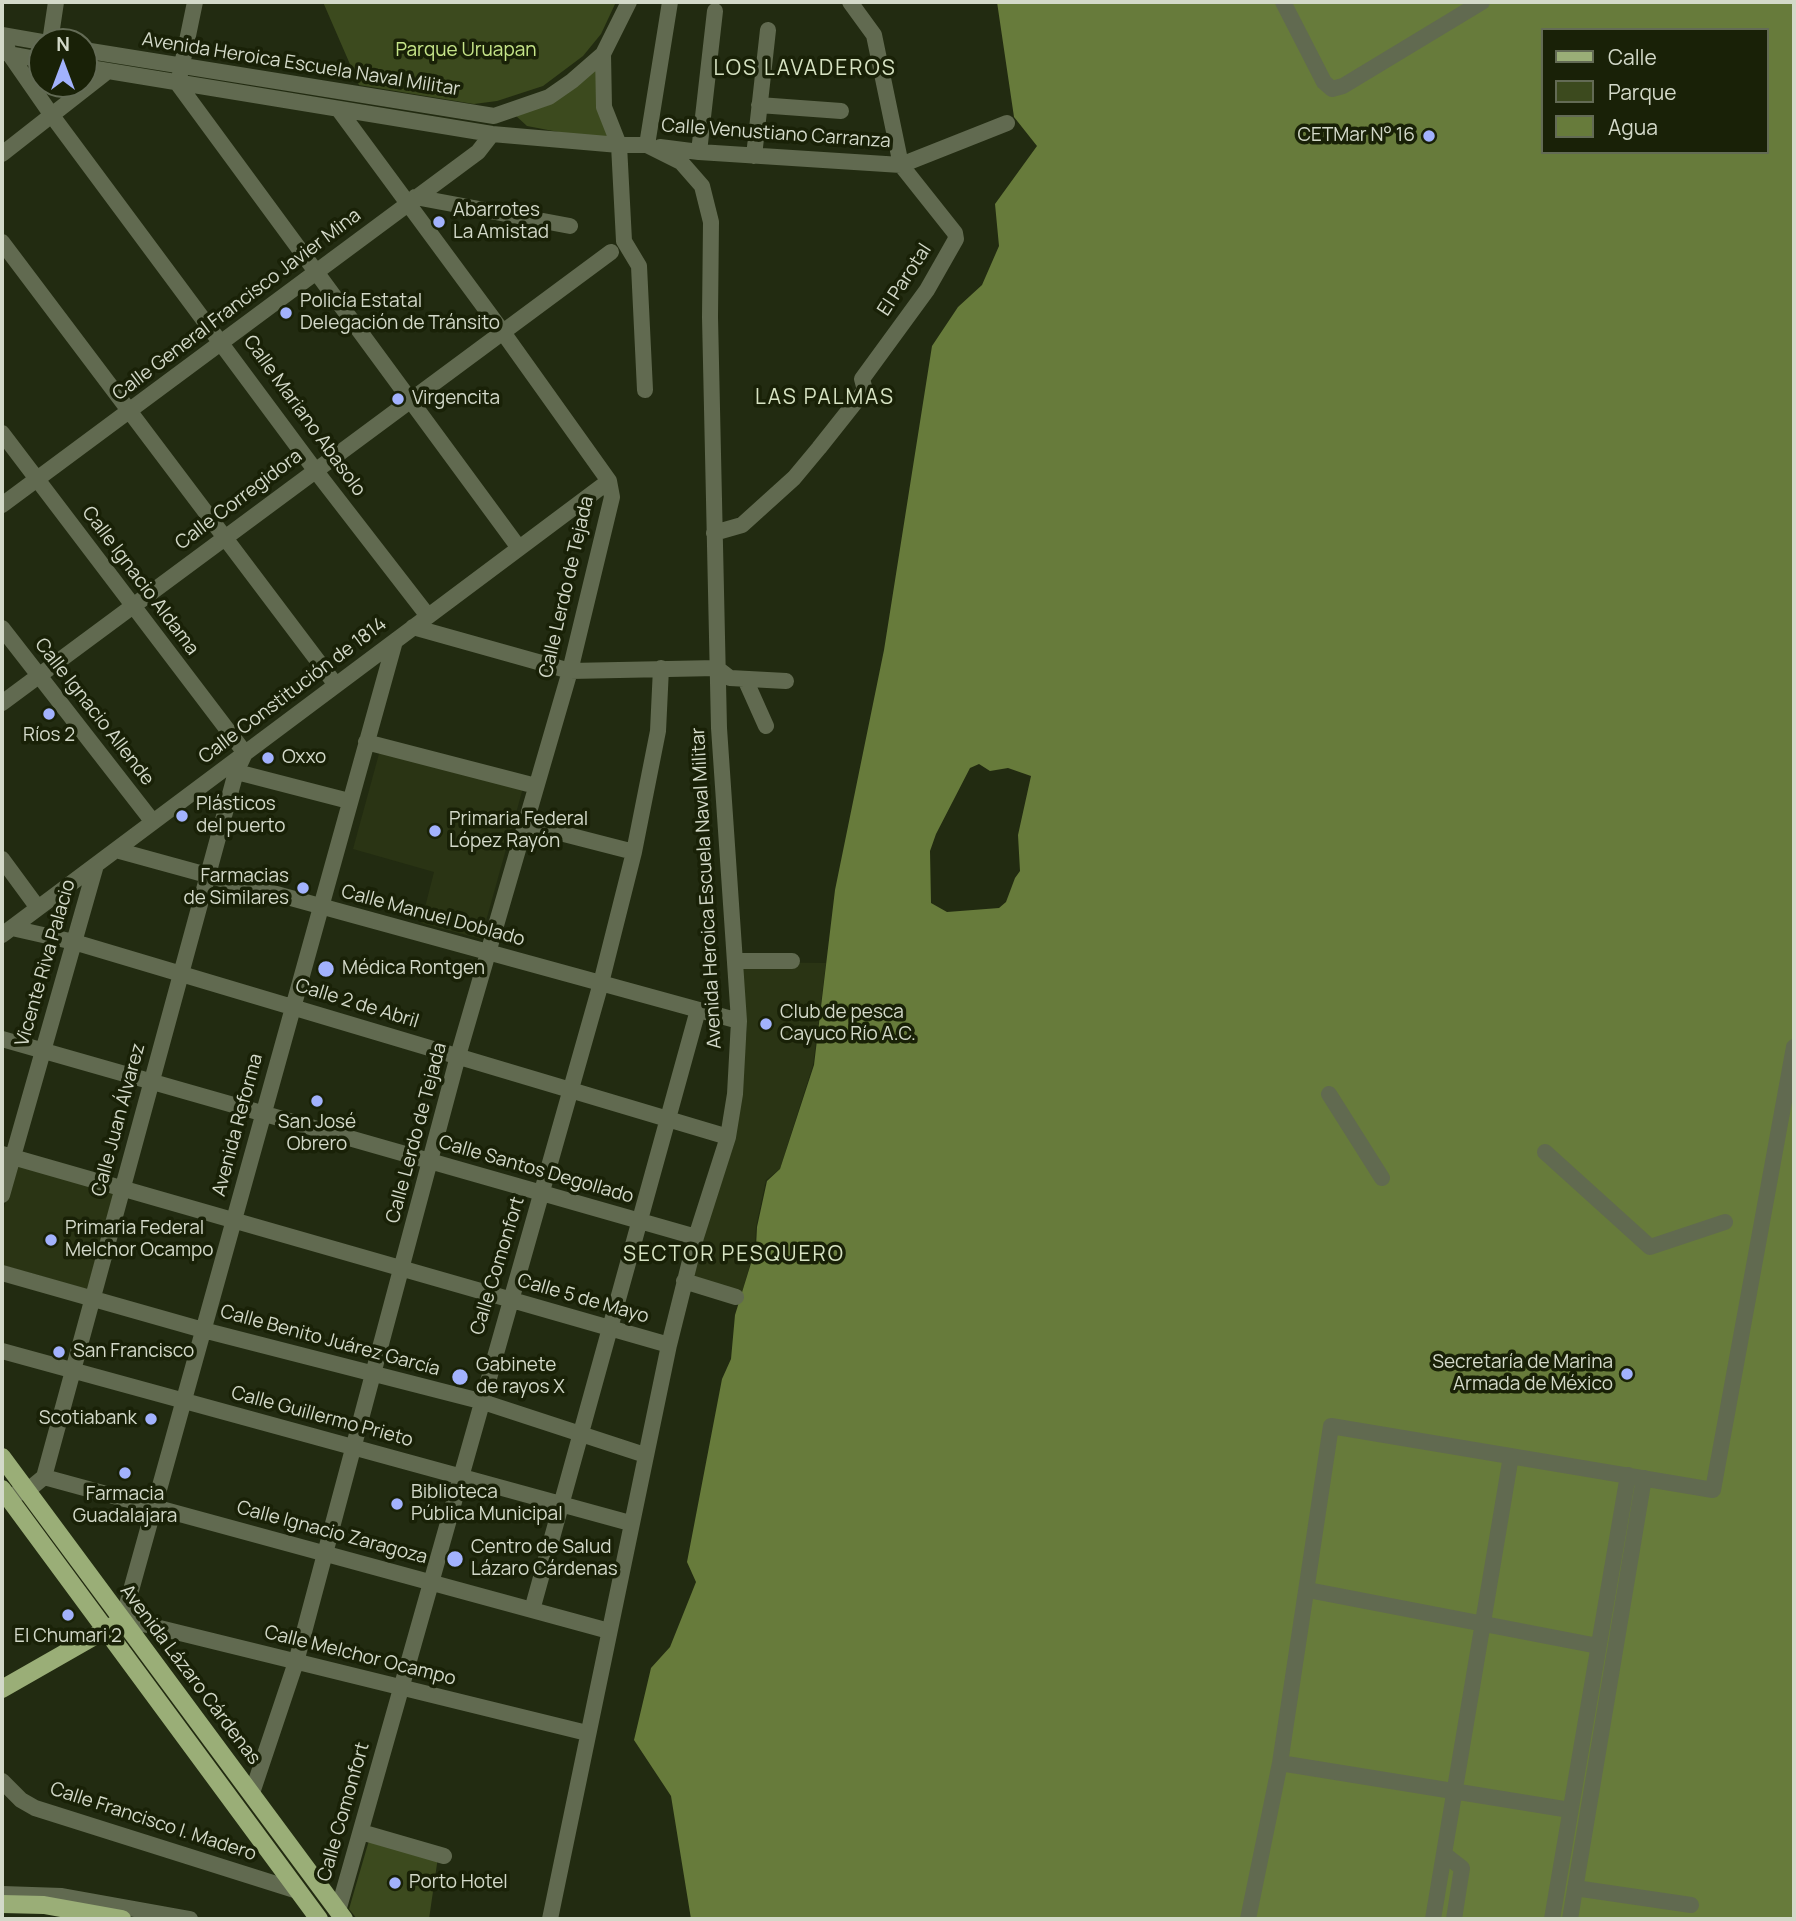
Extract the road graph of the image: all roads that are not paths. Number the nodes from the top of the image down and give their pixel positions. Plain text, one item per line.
1 (56, 2) edge
2 (195, 2) edge
3 (629, 2) edge
4 (670, 2) edge
5 (850, 2) edge
6 (1283, 2) edge
7 (1482, 2) edge
8 (715, 11) dead end
9 (52, 28) edge
10 (768, 30) dead end
11 (2, 35) edge
12 (28, 40) edge
13 (98, 52) edge
14 (6, 54) edge
15 (603, 54) junction
16 (28, 58) edge
17 (180, 67) junction
18 (98, 69) edge
19 (108, 71) junction
20 (178, 84) junction
21 (759, 105) junction
22 (339, 110) junction
23 (841, 111) dead end
24 (494, 116) junction
25 (53, 117) junction
26 (1007, 123) dead end
27 (492, 134) junction
28 (619, 145) junction
29 (647, 145) junction
30 (699, 152) junction
31 (2, 154) edge
32 (754, 156) junction
33 (901, 165) junction
34 (410, 200) junction
35 (570, 226) dead end
36 (2, 242) edge
37 (611, 252) dead end
38 (317, 273) junction
39 (502, 331) junction
40 (222, 341) junction
41 (645, 390) dead end
42 (410, 401) junction
43 (130, 411) junction
44 (2, 433) edge
45 (315, 470) junction
46 (37, 480) junction
47 (608, 481) junction
48 (2, 505) edge
49 (715, 533) junction
50 (224, 539) junction
51 (519, 548) junction
52 (132, 606) junction
53 (428, 616) junction
54 (413, 627) junction
55 (2, 628) edge
56 (395, 641) junction
57 (661, 668) junction
58 (717, 668) junction
59 (570, 671) junction
60 (39, 676) junction
61 (745, 679) junction
62 (342, 680) junction
63 (786, 681) dead end
64 (380, 690) junction
65 (2, 703) edge
66 (766, 726) dead end
67 (366, 742) junction
68 (245, 753) junction
69 (230, 771) junction
70 (536, 786) junction
71 (349, 801) junction
72 (153, 822) junction
73 (525, 824) junction
74 (116, 850) junction
75 (634, 852) junction
76 (2, 859) edge
77 (96, 865) junction
78 (208, 876) junction
79 (320, 906) junction
80 (38, 908) junction
81 (7, 931) edge
82 (74, 942) junction
83 (489, 953) junction
84 (736, 961) junction
85 (792, 961) dead end
86 (181, 974) junction
87 (601, 983) junction
88 (293, 1007) junction
89 (698, 1010) junction
90 (739, 1021) junction
91 (2, 1039) edge
92 (1794, 1047) edge
93 (43, 1050) junction
94 (458, 1056) junction
95 (152, 1081) junction
96 (570, 1090) junction
97 (1329, 1094) dead end
98 (263, 1113) junction
99 (668, 1119) junction
100 (728, 1137) junction
101 (1545, 1152) dead end
102 (7, 1155) edge
103 (432, 1161) junction
104 (1382, 1178) dead end
105 (122, 1189) junction
106 (542, 1193) junction
107 (2, 1195) edge
108 (234, 1220) junction
109 (639, 1221) junction
110 (1725, 1222) dead end
111 (696, 1237) junction
112 (402, 1269) junction
113 (2, 1273) edge
114 (684, 1281) junction
115 (93, 1297) junction
116 (736, 1297) dead end
117 (509, 1300) junction
118 (610, 1328) junction
119 (203, 1329) junction
120 (669, 1345) junction
121 (2, 1351) edge
122 (73, 1370) junction
123 (374, 1374) junction
124 (184, 1401) junction
125 (480, 1401) junction
126 (580, 1436) junction
127 (353, 1447) junction
128 (645, 1455) junction
129 (1511, 1456) junction
130 (2, 1457) edge
131 (1628, 1475) junction
132 (460, 1476) junction
133 (44, 1477) junction
134 (1644, 1478) junction
135 (27, 1491) junction
136 (4, 1495) edge
137 (561, 1504) junction
138 (155, 1507) junction
139 (630, 1523) junction
140 (326, 1553) junction
141 (431, 1582) junction
142 (1308, 1590) junction
143 (532, 1610) junction
144 (123, 1619) junction
145 (1483, 1624) junction
146 (104, 1631) junction
147 (609, 1631) junction
148 (1598, 1646) junction
149 (296, 1662) junction
150 (401, 1687) junction
151 (2, 1689) edge
152 (587, 1732) junction
153 (1280, 1763) junction
154 (2, 1781) edge
155 (252, 1793) junction
156 (1454, 1793) junction
157 (262, 1808) junction
158 (1570, 1810) junction
159 (247, 1820) junction
160 (361, 1832) junction
161 (1444, 1854) junction
162 (444, 1856) dead end
163 (1575, 1888) junction
164 (298, 1891) junction
165 (2, 1894) edge
166 (2, 1904) edge
167 (1691, 1905) dead end
168 (341, 1915) edge
169 (122, 1919) edge
170 (190, 1919) edge
171 (319, 1919) edge
172 (550, 1919) edge
173 (1248, 1919) edge
174 (1433, 1919) edge
175 (1454, 1919) edge
176 (1552, 1919) edge
177 (1570, 1919) edge

1 - 9 street
2 - 17 street
3 - 15 street
4 - 29 street
5 - 33 street, El Parotal
6 - 7 street
8 - 30 street
10 - 21 street
11 - 12 street
11 - 14 street, Calle Mariano Abasolo
13 - 17 street, Avenida Heroica Escuela Naval Militar
14 - 16 street
14 - 25 street, Calle Mariano Abasolo
15 - 24 street
15 - 28 street
17 - 20 street
17 - 24 street, Avenida Heroica Escuela Naval Militar
18 - 19 street, Avenida Heroica Escuela Naval Militar
19 - 20 street, Avenida Heroica Escuela Naval Militar
19 - 25 street
20 - 22 street, Avenida Heroica Escuela Naval Militar
20 - 38 street
21 - 23 street
21 - 32 street
22 - 27 street, Avenida Heroica Escuela Naval Militar
22 - 34 street
24 - 27 street
25 - 31 street
25 - 40 street, Calle Mariano Abasolo
26 - 33 street
27 - 28 street, Avenida Heroica Escuela Naval Militar
27 - 34 street, Calle General Francisco Javier Mina
28 - 29 street, Avenida Heroica Escuela Naval Militar
28 - 41 street
29 - 30 street, Calle Venustiano Carranza
29 - 49 street, Avenida Heroica Escuela Naval Militar
30 - 32 street, Calle Venustiano Carranza
32 - 33 street, Calle Venustiano Carranza
33 - 49 street, El Parotal
34 - 35 street
34 - 38 street, Calle General Francisco Javier Mina
34 - 39 street
36 - 43 street
37 - 39 street, Calle Corregidora
38 - 40 street, Calle General Francisco Javier Mina
38 - 42 street
39 - 42 street, Calle Corregidora
39 - 47 street
40 - 43 street, Calle General Francisco Javier Mina
40 - 45 street, Calle Mariano Abasolo
42 - 45 street, Calle Corregidora
42 - 51 street
43 - 46 street, Calle General Francisco Javier Mina
43 - 50 street
44 - 46 street, Calle Ignacio Aldama
45 - 50 street, Calle Corregidora
45 - 53 street, Calle Mariano Abasolo
46 - 48 street, Calle General Francisco Javier Mina
46 - 52 street, Calle Ignacio Aldama
47 - 51 street, Calle Constitución de 1814
47 - 59 street, Calle Lerdo de Tejada
49 - 58 street, Avenida Heroica Escuela Naval Militar
50 - 52 street, Calle Corregidora
50 - 62 street
51 - 53 street, Calle Constitución de 1814
52 - 60 street, Calle Corregidora
52 - 68 street, Calle Ignacio Aldama
53 - 54 street, Calle Constitución de 1814
54 - 56 street, Calle Constitución de 1814
54 - 59 street
55 - 60 street, Calle Ignacio Allende
56 - 62 street, Calle Constitución de 1814
56 - 64 street, Avenida Reforma
57 - 58 street
57 - 59 street
57 - 75 street, Calle Comonfort
58 - 61 street
58 - 84 street, Avenida Heroica Escuela Naval Militar
59 - 70 street, Calle Lerdo de Tejada
60 - 65 street, Calle Corregidora
60 - 72 street, Calle Ignacio Allende
61 - 63 street
61 - 66 street
62 - 64 street
62 - 68 street, Calle Constitución de 1814
64 - 67 street, Avenida Reforma
67 - 70 street
67 - 71 street, Avenida Reforma
68 - 69 street, Calle Juan Álvarez
69 - 71 street
69 - 72 street, Calle Constitución de 1814
69 - 78 street, Calle Juan Álvarez
70 - 73 street, Calle Lerdo de Tejada
71 - 79 street, Avenida Reforma
72 - 74 street, Calle Constitución de 1814
73 - 75 street
73 - 83 street, Calle Lerdo de Tejada
74 - 77 street, Calle Constitución de 1814
74 - 78 street, Calle Manuel Doblado
75 - 87 street, Calle Comonfort
76 - 80 street
77 - 80 street, Calle Constitución de 1814
77 - 82 street, Vicente Riva Palacio
78 - 79 street, Calle Manuel Doblado
78 - 86 street, Calle Juan Álvarez
79 - 83 street, Calle Manuel Doblado
79 - 88 street, Avenida Reforma
80 - 81 street, Calle Constitución de 1814
81 - 82 street, Calle 2 de Abril
82 - 86 street, Calle 2 de Abril
82 - 93 street, Vicente Riva Palacio
83 - 87 street, Calle Manuel Doblado
83 - 94 street, Calle Lerdo de Tejada
84 - 85 street
84 - 90 street, Avenida Heroica Escuela Naval Militar
86 - 88 street, Calle 2 de Abril
86 - 95 street, Calle Juan Álvarez
87 - 89 street, Calle Manuel Doblado
87 - 96 street, Calle Comonfort
88 - 94 street, Calle 2 de Abril
88 - 98 street, Avenida Reforma
89 - 90 street, Calle Manuel Doblado
89 - 99 street
90 - 100 street, Avenida Heroica Escuela Naval Militar
91 - 93 street, Calle Santos Degollado
92 - 134 street
93 - 95 street, Calle Santos Degollado
93 - 102 street, Vicente Riva Palacio
94 - 96 street, Calle 2 de Abril
94 - 103 street, Calle Lerdo de Tejada
95 - 98 street, Calle Santos Degollado
95 - 105 street, Calle Juan Álvarez
96 - 99 street, Calle 2 de Abril
96 - 106 street, Calle Comonfort
97 - 104 street
98 - 103 street, Calle Santos Degollado
98 - 108 street, Avenida Reforma
99 - 100 street, Calle 2 de Abril
99 - 109 street
100 - 111 street, Avenida Heroica Escuela Naval Militar
101 - 110 street
102 - 105 street, Calle 5 de Mayo
102 - 107 street, Vicente Riva Palacio
103 - 106 street, Calle Santos Degollado
103 - 112 street, Calle Lerdo de Tejada
105 - 108 street, Calle 5 de Mayo
105 - 115 street, Calle Juan Álvarez
106 - 109 street, Calle Santos Degollado
106 - 117 street, Calle Comonfort
108 - 112 street, Calle 5 de Mayo
108 - 119 street, Avenida Reforma
109 - 111 street, Calle Santos Degollado
109 - 118 street
111 - 114 street, Avenida Heroica Escuela Naval Militar
112 - 117 street, Calle 5 de Mayo
112 - 123 street, Calle Lerdo de Tejada
113 - 115 street, Calle Benito Juárez García
114 - 116 street
114 - 120 street, Avenida Heroica Escuela Naval Militar
115 - 119 street, Calle Benito Juárez García
115 - 122 street, Calle Juan Álvarez
117 - 118 street, Calle 5 de Mayo
117 - 125 street, Calle Comonfort
118 - 120 street, Calle 5 de Mayo
118 - 126 street
119 - 123 street, Calle Benito Juárez García
119 - 124 street, Avenida Reforma
120 - 128 street, Avenida Heroica Escuela Naval Militar
121 - 122 street, Calle Guillermo Prieto
122 - 124 street, Calle Guillermo Prieto
122 - 133 street, Calle Juan Álvarez
123 - 125 street, Calle Benito Juárez García
123 - 127 street, Calle Lerdo de Tejada
124 - 127 street, Calle Guillermo Prieto
124 - 138 street, Avenida Reforma
125 - 126 street, Calle Benito Juárez García
125 - 132 street, Calle Comonfort
126 - 128 street, Calle Benito Juárez García
126 - 137 street
127 - 132 street, Calle Guillermo Prieto
127 - 140 street, Calle Lerdo de Tejada
128 - 139 street, Avenida Heroica Escuela Naval Militar
129 - 131 street
129 - 142 street
129 - 145 street
130 - 135 main road, Avenida Lázaro Cárdenas
131 - 134 street
131 - 148 street
132 - 137 street, Calle Guillermo Prieto
132 - 141 street, Calle Comonfort
133 - 135 street
133 - 138 street, Calle Ignacio Zaragoza
134 - 163 street
135 - 136 street
135 - 144 main road, Avenida Lázaro Cárdenas
136 - 146 main road
137 - 139 street, Calle Guillermo Prieto
137 - 143 street
138 - 140 street, Calle Ignacio Zaragoza
138 - 144 street, Avenida Reforma
139 - 147 street, Avenida Heroica Escuela Naval Militar
140 - 141 street, Calle Ignacio Zaragoza
140 - 149 street, Calle Lerdo de Tejada
141 - 143 street, Calle Ignacio Zaragoza
141 - 150 street, Calle Comonfort
142 - 145 street
142 - 153 street
143 - 147 street, Calle Ignacio Zaragoza
144 - 146 main road
144 - 149 street, Calle Melchor Ocampo
144 - 155 main road, Avenida Lázaro Cárdenas
145 - 148 street
145 - 156 street
146 - 151 main road
146 - 159 main road
147 - 152 street, Avenida Heroica Escuela Naval Militar
148 - 158 street
149 - 150 street, Calle Melchor Ocampo
149 - 155 street, Calle Lerdo de Tejada
150 - 152 street, Calle Melchor Ocampo
150 - 160 street, Calle Comonfort
152 - 172 street, Avenida Heroica Escuela Naval Militar
153 - 156 street
153 - 173 street
154 - 164 street, Calle Francisco I. Madero
155 - 157 main road, Avenida Lázaro Cárdenas
156 - 158 street
156 - 161 street
157 - 159 main road
157 - 168 main road, Avenida Lázaro Cárdenas
158 - 176 street
159 - 164 main road
160 - 162 street
160 - 168 street, Calle Comonfort
161 - 174 street
161 - 175 street
163 - 167 street
163 - 177 street
164 - 171 main road
165 - 170 street
166 - 169 main road

